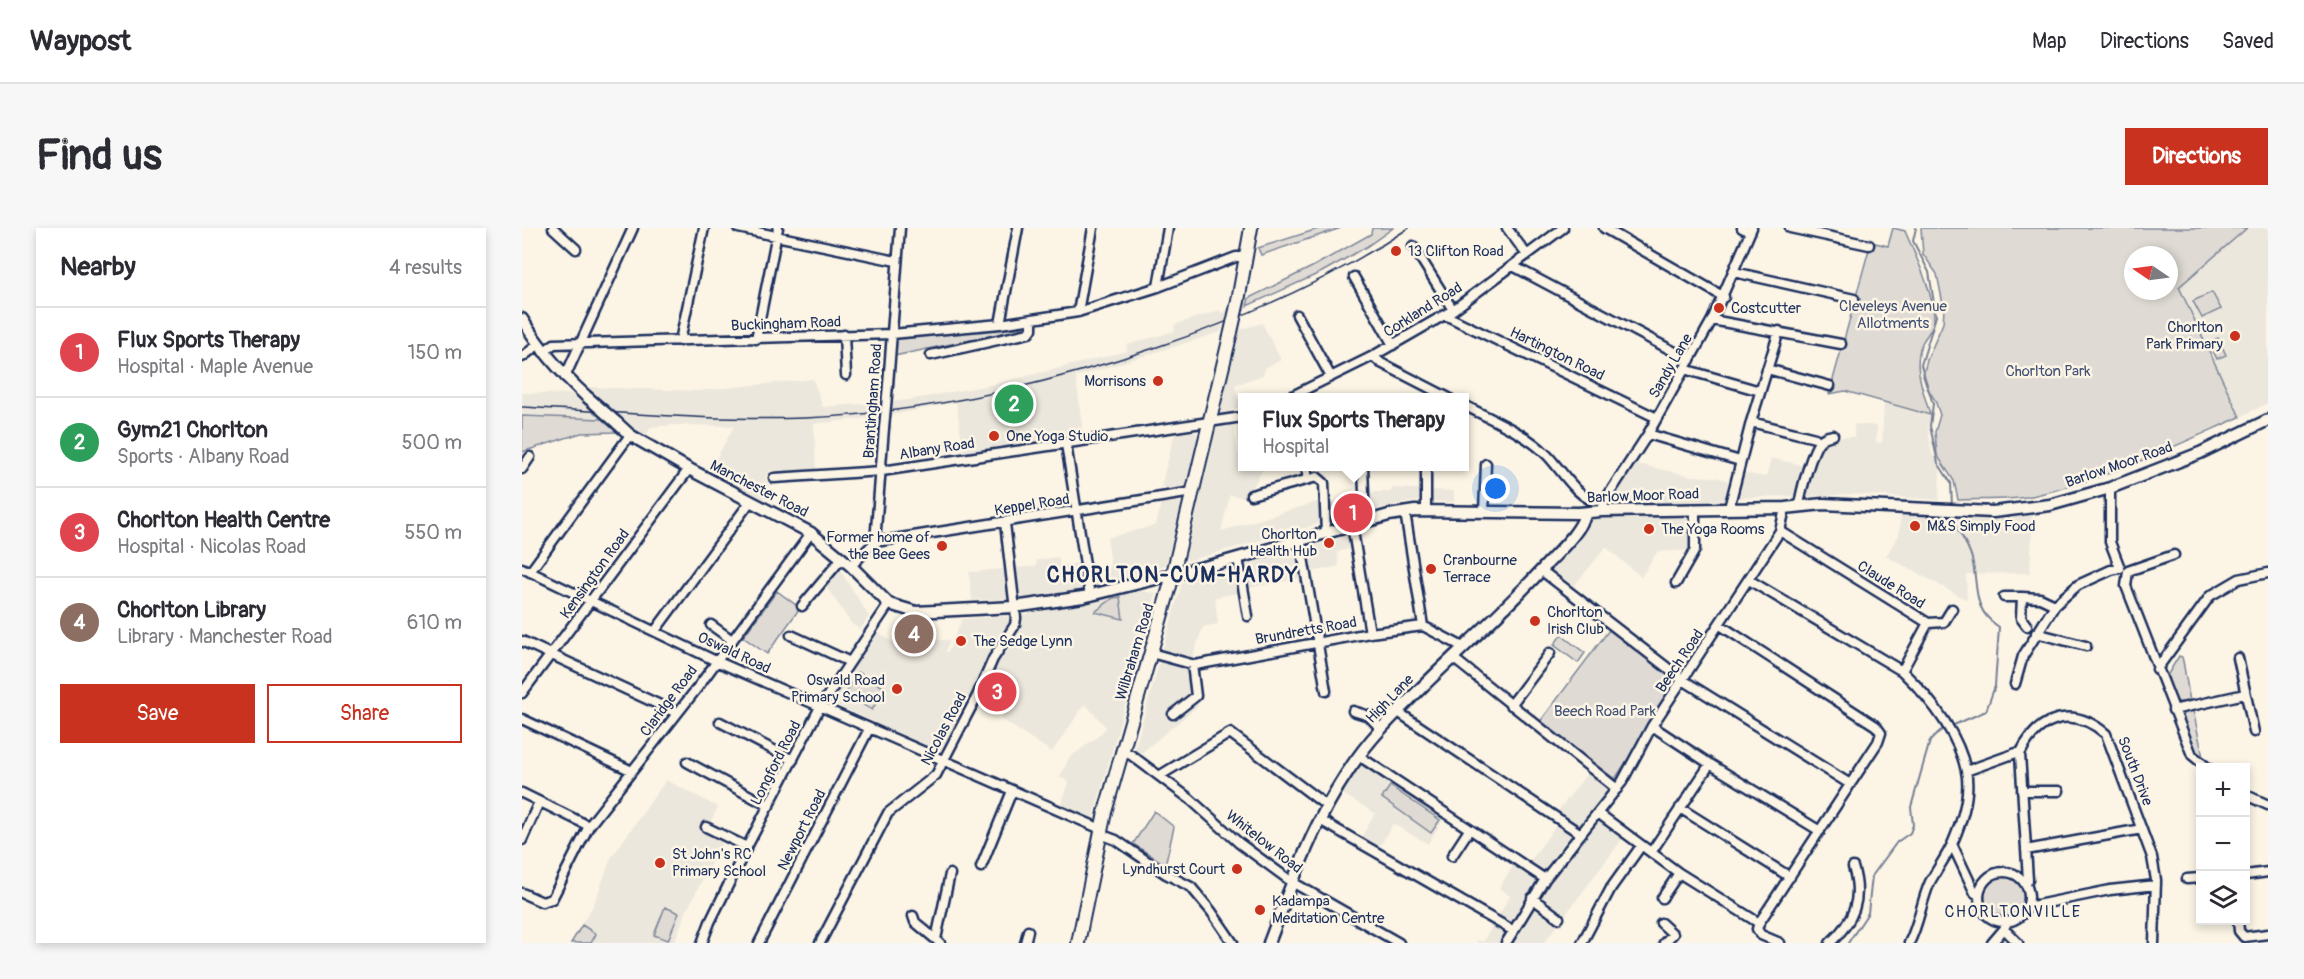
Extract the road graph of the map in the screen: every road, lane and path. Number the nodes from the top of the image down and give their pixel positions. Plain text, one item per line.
1 (553, 228) edge
2 (633, 228) edge
3 (704, 228) edge
4 (738, 228) edge
5 (900, 228) edge
6 (1018, 228) edge
7 (1093, 228) edge
8 (1168, 228) edge
9 (1251, 228) edge
10 (1507, 228) edge
11 (1563, 228) edge
12 (1604, 228) edge
13 (1790, 228) edge
14 (1748, 229) edge
15 (777, 231) edge
16 (1869, 245) dead end
17 (1413, 246) dead end
18 (576, 249) dead end
19 (1527, 255) junction
20 (1247, 256) junction
21 (896, 261) junction
22 (1513, 266) junction
23 (1734, 272) junction
24 (1354, 277) dead end
25 (1158, 287) junction
26 (1724, 297) junction
27 (1854, 298) dead end
28 (1078, 312) junction
29 (1449, 312) junction
30 (1297, 315) dead end
31 (522, 319) edge
32 (1032, 320) junction
33 (1712, 320) junction
34 (1000, 324) junction
35 (1779, 331) junction
36 (892, 334) junction
37 (844, 335) junction
38 (756, 339) junction
39 (680, 341) junction
40 (581, 344) junction
41 (1841, 344) dead end
42 (1393, 345) junction
43 (540, 349) junction
44 (931, 355) dead end
45 (1372, 356) junction
46 (522, 357) edge
47 (1690, 360) junction
48 (1684, 369) junction
49 (1767, 369) junction
50 (846, 375) dead end
51 (565, 376) junction
52 (1331, 377) junction
53 (1830, 386) dead end
54 (1760, 391) junction
55 (1298, 393) edge
56 (1440, 393) edge
57 (1469, 408) edge
58 (1238, 418) edge
59 (1657, 418) junction
60 (2268, 420) edge
61 (1210, 421) junction
62 (1751, 422) junction
63 (1648, 434) junction
64 (630, 435) junction
65 (1833, 435) dead end
66 (1815, 438) dead end
67 (1066, 444) junction
68 (530, 458) dead end
69 (1740, 461) junction
70 (1486, 464) dead end
71 (522, 469) edge
72 (688, 469) junction
73 (882, 471) junction
74 (1307, 471) edge
75 (1363, 471) edge
76 (1426, 471) edge
77 (774, 478) dead end
78 (1307, 478) junction
79 (2110, 488) junction
80 (1193, 492) junction
81 (1251, 495) dead end
82 (1607, 497) junction
83 (750, 502) junction
84 (1799, 507) junction
85 (1729, 508) junction
86 (1785, 508) junction
87 (1695, 509) junction
88 (1426, 510) junction
89 (1076, 511) junction
90 (1601, 511) junction
91 (1405, 512) junction
92 (1484, 512) junction
93 (1586, 513) junction
94 (1365, 522) junction
95 (1005, 523) junction
96 (1352, 525) junction
97 (1780, 531) junction
98 (812, 533) junction
99 (1326, 533) junction
100 (1300, 540) junction
101 (875, 542) junction
102 (2174, 555) dead end
103 (842, 558) junction
104 (1238, 558) junction
105 (851, 566) junction
106 (526, 570) edge
107 (1541, 570) junction
108 (2268, 573) edge
109 (1173, 575) junction
110 (1749, 579) junction
111 (1676, 583) dead end
112 (1090, 596) junction
113 (2004, 597) dead end
114 (2022, 597) junction
115 (592, 601) junction
116 (889, 604) junction
117 (2055, 605) junction
118 (802, 606) dead end
119 (1014, 608) junction
120 (1952, 609) dead end
121 (1248, 616) dead end
122 (1928, 623) junction
123 (711, 625) dead end
124 (1423, 626) junction
125 (1720, 626) junction
126 (2027, 626) dead end
127 (655, 631) junction
128 (1370, 633) junction
129 (2036, 633) junction
130 (791, 635) dead end
131 (732, 640) junction
132 (522, 641) edge
133 (1318, 642) junction
134 (2086, 646) dead end
135 (1463, 647) junction
136 (1150, 653) junction
137 (1550, 653) dead end
138 (551, 655) junction
139 (1453, 658) junction
140 (2238, 658) dead end
141 (716, 661) junction
142 (849, 662) junction
143 (1192, 664) junction
144 (2157, 669) junction
145 (1902, 671) junction
146 (1683, 680) junction
147 (2015, 684) dead end
148 (1326, 690) dead end
149 (522, 693) edge
150 (2245, 694) junction
151 (1511, 705) junction
152 (820, 707) junction
153 (2174, 710) junction
154 (1353, 711) dead end
155 (1398, 712) junction
156 (677, 713) junction
157 (1173, 714) dead end
158 (522, 719) edge
159 (720, 722) dead end
160 (1652, 726) junction
161 (869, 729) junction
162 (1381, 729) junction
163 (2254, 732) dead end
164 (1121, 751) junction
165 (2020, 754) junction
166 (1359, 756) junction
167 (793, 760) junction
168 (943, 761) junction
169 (687, 762) dead end
170 (2202, 763) edge
171 (1710, 764) junction
172 (632, 771) junction
173 (1966, 771) junction
174 (1159, 776) junction
175 (1850, 784) junction
176 (1617, 789) junction
177 (2059, 790) dead end
178 (2022, 791) junction
179 (1012, 792) junction
180 (522, 794) edge
181 (2250, 797) edge
182 (539, 802) junction
183 (2268, 805) edge
184 (769, 806) junction
185 (1327, 806) junction
186 (1680, 808) junction
187 (1598, 813) junction
188 (1320, 820) junction
189 (589, 826) junction
190 (706, 826) dead end
191 (2142, 829) junction
192 (1469, 830) junction
193 (1101, 831) junction
194 (1820, 831) junction
195 (1581, 834) junction
196 (522, 840) edge
197 (1952, 844) junction
198 (1641, 846) junction
199 (747, 847) junction
200 (2026, 850) junction
201 (1652, 851) junction
202 (1452, 856) dead end
203 (981, 867) dead end
204 (1852, 867) dead end
205 (2268, 872) edge
206 (1679, 873) junction
207 (950, 874) dead end
208 (2250, 874) edge
209 (1790, 877) junction
210 (2196, 878) edge
211 (1545, 879) junction
212 (2187, 879) dead end
213 (1292, 882) junction
214 (2025, 884) junction
215 (2156, 885) junction
216 (522, 893) edge
217 (1979, 895) junction
218 (1532, 898) junction
219 (1662, 898) dead end
220 (2027, 907) junction
221 (912, 916) dead end
222 (1559, 918) dead end
223 (1661, 923) dead end
224 (1759, 923) junction
225 (2238, 925) edge
226 (2006, 926) junction
227 (1512, 930) junction
228 (1028, 931) dead end
229 (2268, 934) edge
230 (938, 941) edge
231 (702, 943) edge
232 (759, 943) edge
233 (820, 943) edge
234 (1025, 943) edge
235 (1078, 943) edge
236 (1233, 943) edge
237 (1269, 943) edge
238 (1399, 943) edge
239 (1506, 943) edge
240 (1582, 943) edge
241 (1664, 943) edge
242 (1780, 943) edge
243 (1830, 943) edge
244 (1909, 943) edge
245 (1992, 943) edge
246 (2018, 943) edge
247 (2154, 943) edge

1 - 18 street
2 - 40 street
3 - 39 street
4 - 15 street
5 - 21 street, Brantingham Road
6 - 34 street
7 - 28 street
8 - 25 street
9 - 20 highway, Wilbraham Road
10 - 19 street
11 - 19 street, Corkland Road
12 - 26 street
13 - 16 street
14 - 23 street, Sandy Lane
15 - 21 street
15 - 38 street
17 - 29 street
19 - 22 street, Corkland Road
20 - 25 street, Buckingham Road
20 - 61 highway, Wilbraham Road, bridge
21 - 36 street, Brantingham Road
22 - 29 street, Corkland Road
22 - 47 street
23 - 26 street, Sandy Lane
23 - 27 street
24 - 42 street
25 - 28 street, Buckingham Road
26 - 33 street, Sandy Lane
28 - 32 street, Buckingham Road
29 - 42 street, Corkland Road
29 - 59 street, Hartington Road
30 - 52 street
31 - 43 main road, Manchester Road
32 - 34 street, Buckingham Road
32 - 44 street
33 - 35 street
33 - 47 street, Sandy Lane
34 - 36 street, Buckingham Road
35 - 41 street
35 - 49 street
36 - 37 street, Buckingham Road
36 - 73 street, Brantingham Road, bridge
37 - 38 street, Buckingham Road
37 - 50 street
38 - 39 street, Buckingham Road
39 - 40 street, Buckingham Road
40 - 43 street, Buckingham Road
40 - 51 street
42 - 45 street, Corkland Road
43 - 46 street
43 - 51 main road, Manchester Road
45 - 52 street, Corkland Road
45 - 56 street
47 - 48 street, Sandy Lane
48 - 54 street
48 - 59 street, Sandy Lane
49 - 53 street
49 - 54 street
51 - 64 main road, Manchester Road, bridge
52 - 55 street, Corkland Road
54 - 62 street
57 - 82 street
58 - 61 street
59 - 63 street, Sandy Lane
60 - 79 main road, Barlow Moor Road
61 - 67 street, Albany Road
61 - 80 highway, Wilbraham Road
62 - 66 street
62 - 69 street
63 - 69 street
63 - 82 street, Sandy Lane
64 - 72 main road, Manchester Road
64 - 106 street
65 - 84 street
67 - 73 street, Albany Road
67 - 89 street
68 - 71 street
69 - 85 street
70 - 92 street
72 - 83 main road, Manchester Road
72 - 115 street, Kensington Road
73 - 77 street, Albany Road
73 - 101 street, Brantingham Road
74 - 78 street
75 - 94 street
76 - 88 street
78 - 81 street
78 - 99 street
79 - 84 main road, Barlow Moor Road
79 - 117 street
80 - 89 street, Keppel Road
80 - 109 highway, Wilbraham Road
82 - 90 street, Sandy Lane
83 - 98 main road, Manchester Road
83 - 127 street
84 - 86 main road, Barlow Moor Road
85 - 86 main road, Barlow Moor Road
85 - 87 main road, Barlow Moor Road
86 - 97 street, Beech Road
87 - 90 main road, Barlow Moor Road
87 - 111 street
88 - 91 main road, Barlow Moor Road
88 - 92 main road, Barlow Moor Road
89 - 95 street, Keppel Road
89 - 112 street
90 - 93 main road, Barlow Moor Road
91 - 94 main road, Barlow Moor Road
91 - 124 street
92 - 93 main road, Barlow Moor Road
93 - 107 main road, High Lane
94 - 96 main road, Barlow Moor Road
95 - 101 street, Keppel Road
95 - 119 street, Nicolas Road
96 - 99 main road, Barlow Moor Road
96 - 128 street
97 - 110 street, Beech Road
97 - 122 street, Claude Road
98 - 103 main road, Manchester Road
98 - 131 street, Claridge Road
99 - 100 main road, Barlow Moor Road
100 - 104 main road, Barlow Moor Road
100 - 133 street
101 - 105 street
102 - 144 street
103 - 105 main road, Manchester Road
103 - 118 street
104 - 109 main road, Barlow Moor Road
104 - 121 street
105 - 116 main road, Manchester Road
106 - 115 street, Oswald Road
107 - 135 main road, High Lane
107 - 146 street
108 - 144 street
109 - 112 main road, Barlow Moor Road
109 - 136 highway, Wilbraham Road
110 - 125 street, Beech Road
110 - 145 street
112 - 119 main road, Barlow Moor Road
113 - 114 street
114 - 117 street
114 - 126 street
115 - 127 street, Oswald Road
115 - 138 street, Kensington Road
116 - 119 main road, Manchester Road
116 - 142 street, Longford Road
117 - 129 street
119 - 168 street, Nicolas Road
120 - 122 street
122 - 145 street, Claude Road
123 - 131 street
124 - 128 street, Brundretts Road
124 - 135 street
125 - 146 street, Beech Road
125 - 175 street
127 - 141 street, Oswald Road
128 - 133 street, Brundretts Road
129 - 134 street
129 - 147 street
130 - 142 street
131 - 141 street, Claridge Road
132 - 138 street
133 - 143 street, Brundretts Road
133 - 148 street
135 - 139 main road, High Lane
136 - 143 street, Brundretts Road
136 - 164 highway, Wilbraham Road
137 - 151 street
138 - 149 street, Kensington Road
138 - 156 street
139 - 151 street
139 - 155 main road, High Lane
140 - 150 street
141 - 152 street, Oswald Road
141 - 156 street, Claridge Road
142 - 152 street, Longford Road
143 - 157 street
144 - 153 street
145 - 173 street
146 - 160 street, Beech Road
146 - 175 street
150 - 153 street
150 - 163 street
151 - 176 street
152 - 161 street, Oswald Road
152 - 167 street, Longford Road
153 - 170 street
154 - 162 street
155 - 162 main road, High Lane
155 - 195 street
156 - 172 street, Claridge Road
158 - 172 street
159 - 167 street
160 - 171 street
160 - 176 street, Beech Road
161 - 168 street, Oswald Road
161 - 232 street, Newport Road
162 - 166 main road, High Lane
164 - 174 street, Whitelow Road
164 - 193 highway, Wilbraham Road
165 - 173 street
165 - 178 street
165 - 191 street, South Drive
166 - 185 main road, High Lane
166 - 192 street
167 - 184 street, Longford Road
168 - 179 street, Oswald Road
168 - 233 street, Nicolas Road
169 - 184 street
171 - 186 street
171 - 194 street
172 - 189 street, Claridge Road
173 - 197 street
174 - 185 street
174 - 213 street, Whitelow Road
175 - 194 street
176 - 187 street, Beech Road
177 - 178 street
178 - 200 street
179 - 193 street, Oswald Road
179 - 203 street
180 - 182 street
181 - 183 street
182 - 189 street
182 - 196 street
184 - 199 street, Longford Road
185 - 188 main road, High Lane
186 - 201 street
186 - 209 street
187 - 195 street, Beech Road
187 - 198 street
188 - 213 main road, High Lane
188 - 227 street
189 - 216 street, Claridge Road
190 - 199 street
191 - 200 street
191 - 215 street, South Drive
192 - 202 street
192 - 211 street
193 - 235 highway, Wilbraham Road
193 - 236 street
194 - 209 street
195 - 211 street, Beech Road
197 - 217 street
197 - 244 street
198 - 201 street
198 - 240 street
199 - 231 street, Longford Road
200 - 214 street
201 - 206 street
204 - 243 street
205 - 208 street
206 - 219 street
206 - 224 street
207 - 230 street
209 - 224 street
210 - 212 street
211 - 218 street, Beech Road
213 - 237 main road, High Lane
213 - 238 street, Whitelow Road
214 - 217 street
214 - 220 street
215 - 220 street
215 - 247 street, South Drive
217 - 226 street
218 - 222 street
218 - 227 street, Beech Road
220 - 226 street
221 - 230 street
223 - 241 street
224 - 242 street
225 - 229 street
226 - 245 street
226 - 246 street
227 - 239 street, Beech Road
228 - 234 street

